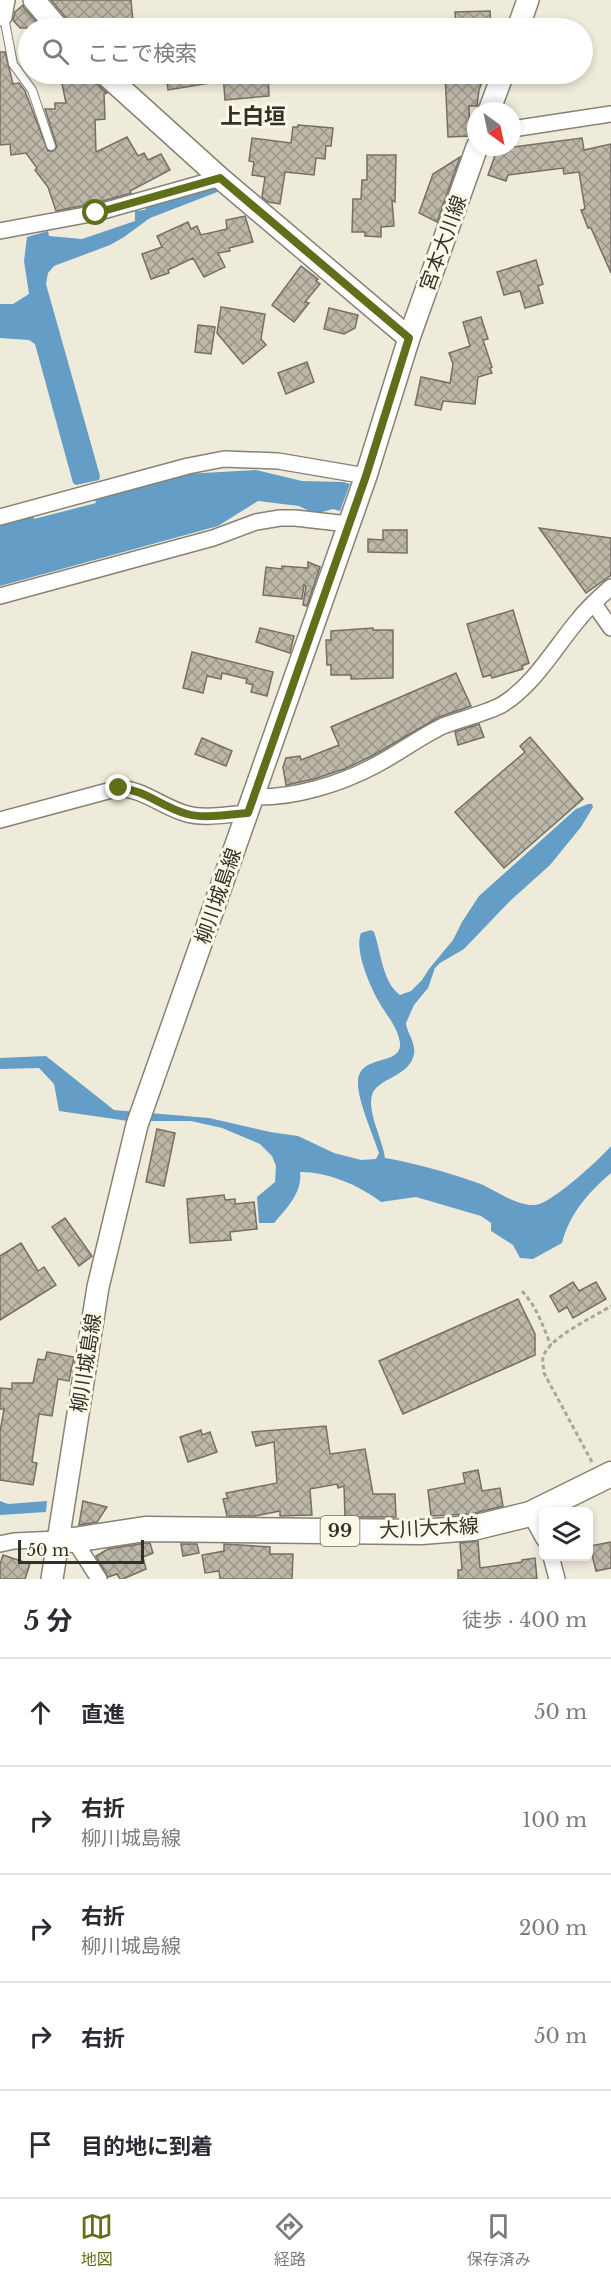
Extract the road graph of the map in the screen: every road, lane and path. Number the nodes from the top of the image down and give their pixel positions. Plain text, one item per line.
1 (8, 0) edge
2 (34, 0) edge
3 (528, 0) edge
4 (2, 17) edge
5 (49, 18) edge
6 (522, 18) edge
7 (18, 71) edge
8 (28, 84) edge
9 (116, 84) edge
10 (498, 84) edge
11 (492, 102) edge
12 (611, 114) edge
13 (521, 128) edge
14 (51, 146) dead end
15 (474, 156) edge
16 (220, 178) junction
17 (0, 231) edge
18 (409, 338) junction
19 (365, 479) junction
20 (0, 517) edge
21 (348, 524) junction
22 (611, 587) edge
23 (0, 596) edge
24 (594, 604) junction
25 (611, 628) edge
26 (251, 805) junction
27 (0, 820) edge
28 (522, 1291) dead end
29 (611, 1306) edge
30 (551, 1346) junction
31 (606, 1477) edge
32 (530, 1514) junction
33 (539, 1531) edge
34 (66, 1540) junction
35 (0, 1544) edge
36 (552, 1561) edge
37 (52, 1579) edge
38 (99, 1579) edge
39 (557, 1579) edge

1 - 4 street
2 - 5 main road
3 - 6 main road
4 - 7 lane
8 - 14 lane
9 - 16 main road
10 - 11 main road
12 - 13 street
15 - 18 main road, 宮本大川線
16 - 17 street
16 - 18 main road
18 - 19 main road, 柳川城島線
19 - 20 street
19 - 21 main road, 柳川城島線
21 - 23 street
21 - 26 main road, 柳川城島線
22 - 24 street
24 - 25 street
24 - 26 street
26 - 27 street
26 - 34 main road, 柳川城島線
28 - 30 path
29 - 30 path
30 - 31 path
31 - 32 main road, 大川大木線 / 99
32 - 33 street
32 - 34 main road, 大川大木線 / 99
34 - 35 street
34 - 37 main road, 柳川城島線
34 - 38 street
36 - 39 street

